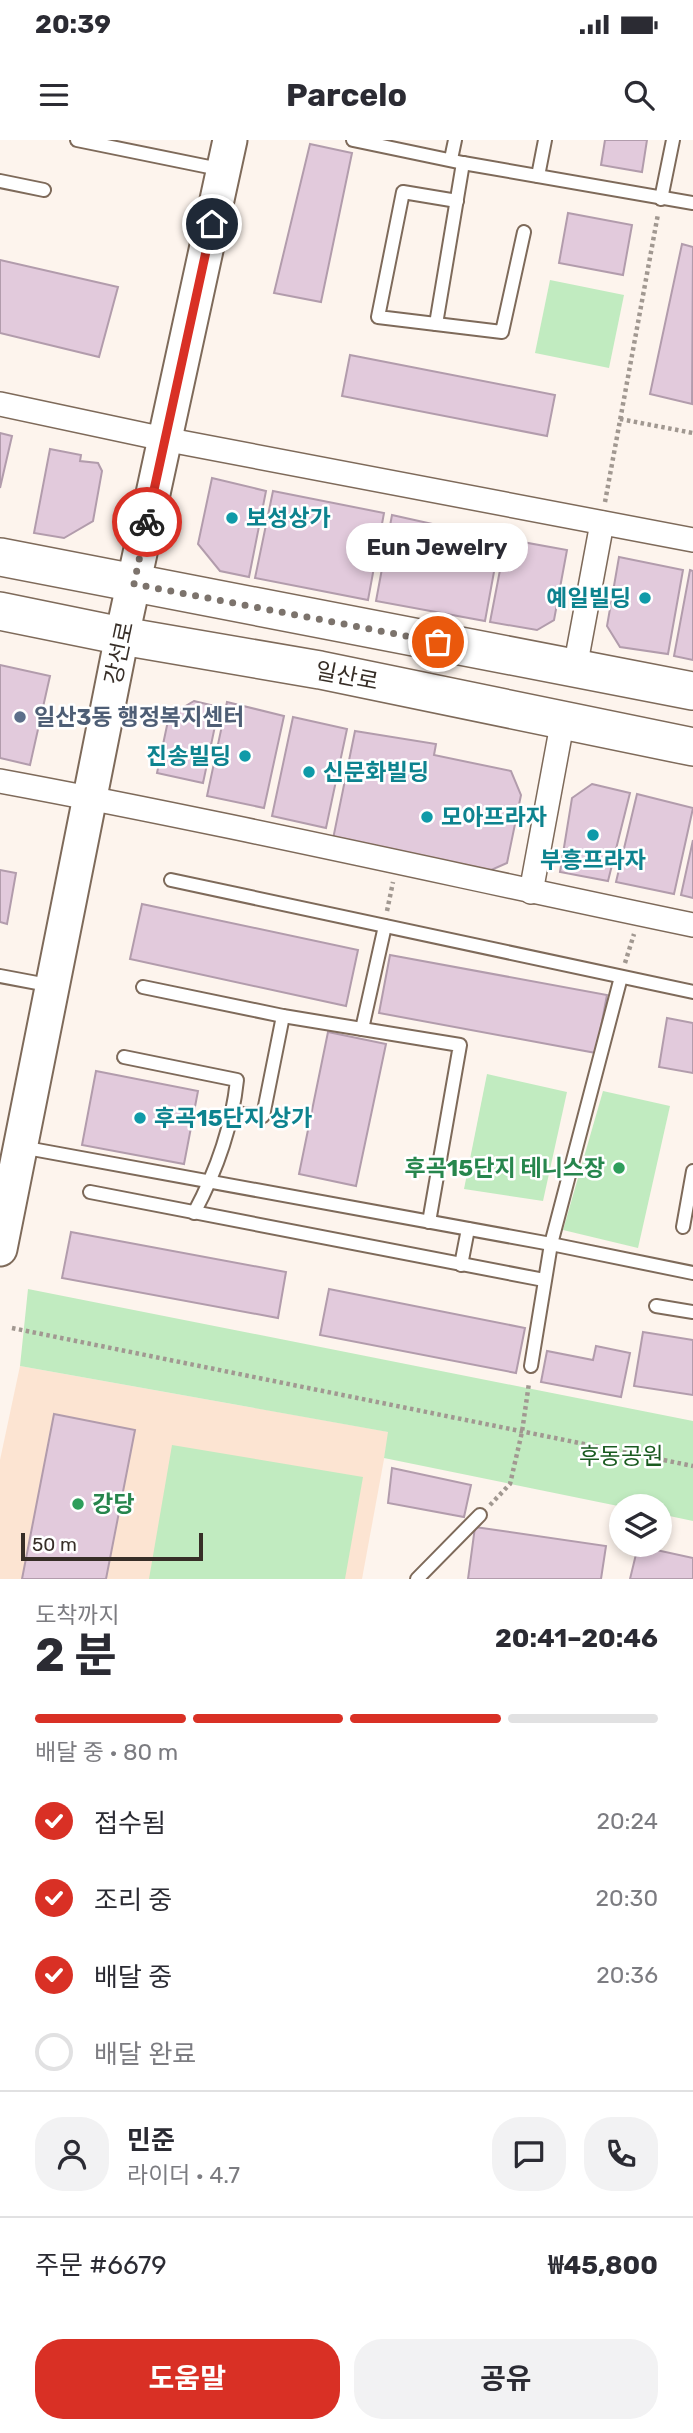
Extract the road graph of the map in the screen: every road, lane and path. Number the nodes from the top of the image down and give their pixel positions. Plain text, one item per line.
1 (77, 140) edge
2 (353, 140) edge
3 (455, 140) edge
4 (545, 140) edge
5 (673, 140) edge
6 (227, 155) edge
7 (457, 161) junction
8 (538, 176) junction
9 (0, 181) edge
10 (44, 190) dead end
11 (661, 199) junction
12 (457, 201) junction
13 (693, 204) edge
14 (524, 232) dead end
15 (436, 324) junction
16 (0, 404) edge
17 (620, 419) junction
18 (693, 433) edge
19 (164, 439) junction
20 (602, 523) junction
21 (693, 540) edge
22 (0, 557) edge
23 (134, 584) junction
24 (0, 611) edge
25 (122, 636) junction
26 (575, 668) junction
27 (693, 691) edge
28 (563, 719) junction
29 (693, 747) edge
30 (0, 781) edge
31 (90, 798) junction
32 (396, 863) junction
33 (171, 880) dead end
34 (531, 892) junction
35 (640, 914) junction
36 (693, 925) edge
37 (384, 926) junction
38 (0, 976) edge
39 (621, 977) junction
40 (53, 986) junction
41 (143, 987) dead end
42 (693, 992) edge
43 (282, 1016) junction
44 (362, 1029) junction
45 (124, 1057) dead end
46 (234, 1113) junction
47 (21, 1147) junction
48 (693, 1172) edge
49 (211, 1181) junction
50 (90, 1192) dead end
51 (194, 1213) junction
52 (429, 1222) junction
53 (683, 1227) dead end
54 (468, 1229) junction
55 (551, 1244) junction
56 (0, 1249) edge
57 (461, 1265) junction
58 (693, 1273) edge
59 (544, 1280) junction
60 (656, 1306) dead end
61 (693, 1312) edge
62 (12, 1328) dead end
63 (531, 1366) joint
64 (522, 1432) junction
65 (693, 1466) edge
66 (480, 1515) joint
67 (417, 1579) edge

1 - 6 lane
2 - 7 lane
3 - 7 lane
4 - 8 lane
5 - 11 lane
6 - 19 main road, 강선로
7 - 8 lane
7 - 12 lane
8 - 11 lane
9 - 10 lane
11 - 13 lane
11 - 17 path
12 - 15 lane
12 - 15 lane
14 - 15 lane
16 - 19 street
17 - 18 path
17 - 20 path
19 - 20 street
19 - 23 main road, 강선로
20 - 21 street
20 - 26 street
22 - 23 main road
23 - 25 main road, 강선로
23 - 26 main road
24 - 25 main road, 일산로
25 - 28 main road, 일산로
25 - 31 main road, 강선로
26 - 27 main road
28 - 29 main road, 일산로
28 - 34 street
30 - 31 street
31 - 32 street
31 - 40 main road, 강선로
32 - 34 street
32 - 37 path
33 - 37 lane
34 - 35 street
35 - 36 street
35 - 39 path
37 - 39 lane
37 - 44 lane
38 - 40 lane
39 - 42 lane
39 - 55 lane
40 - 47 main road, 강선로
41 - 43 lane
43 - 44 lane
43 - 46 lane
44 - 52 lane
45 - 46 lane
46 - 49 lane
47 - 49 lane
47 - 56 main road, 강선로
48 - 53 lane
49 - 51 lane
49 - 52 lane
50 - 51 lane
51 - 57 lane
52 - 54 lane
54 - 55 lane
54 - 57 lane
55 - 58 lane
55 - 59 lane
57 - 59 lane
59 - 63 lane
60 - 61 lane
62 - 64 path
63 - 64 path
64 - 65 path
64 - 66 path
66 - 67 lane

